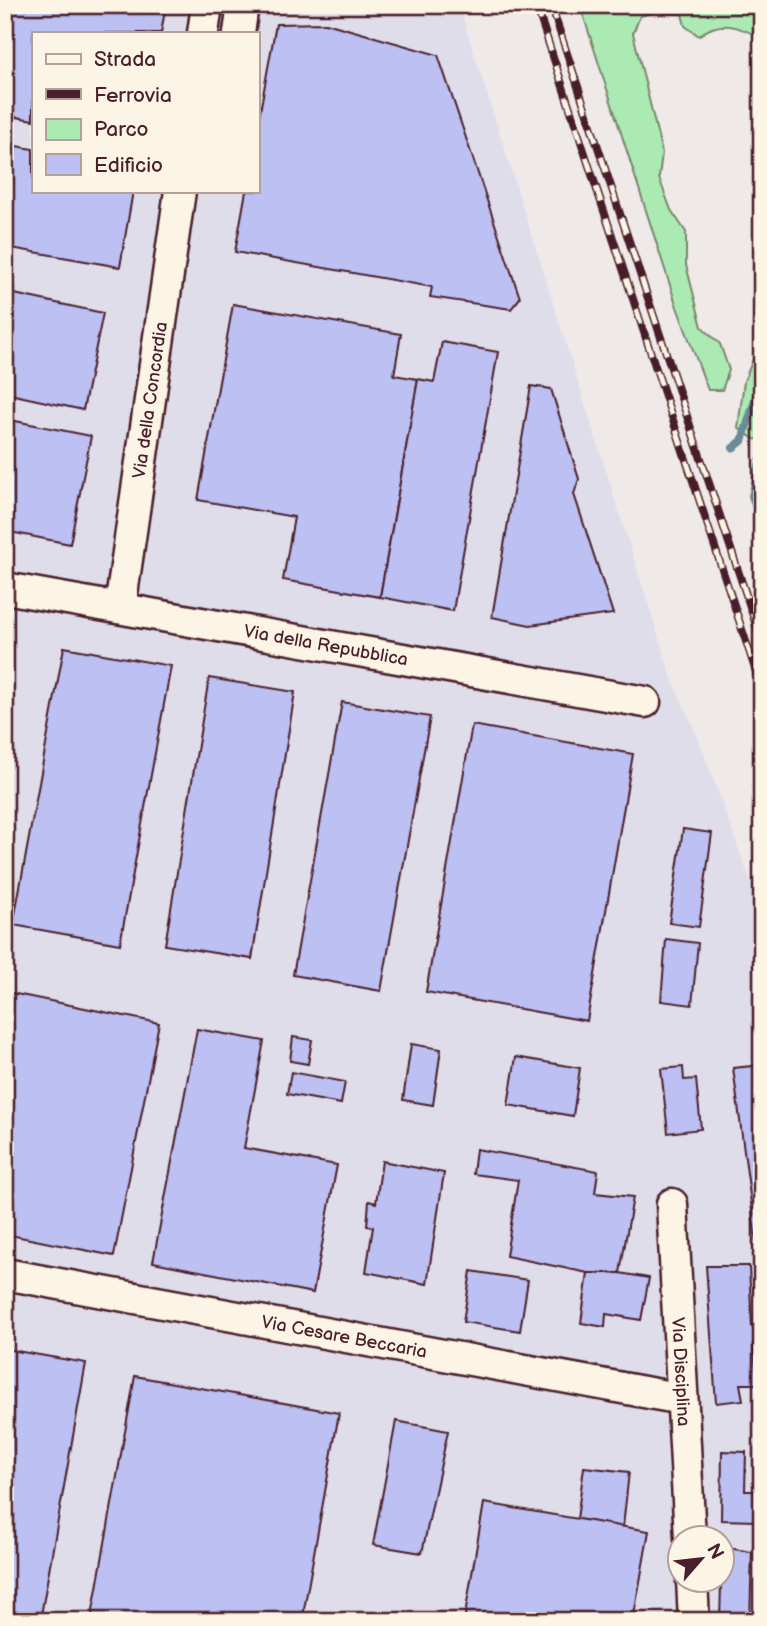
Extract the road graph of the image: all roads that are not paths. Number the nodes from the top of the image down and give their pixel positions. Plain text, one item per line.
1 (206, 5) edge
2 (243, 5) edge
3 (202, 32) edge
4 (239, 32) edge
5 (180, 192) edge
6 (5, 588) edge
7 (120, 608) junction
8 (645, 702) dead end
9 (672, 1204) dead end
10 (5, 1275) edge
11 (682, 1399) junction
12 (689, 1524) edge
13 (693, 1594) edge
14 (694, 1621) edge

1 - 3 street
2 - 4 street
5 - 7 street, Via della Concordia
6 - 7 street, Via della Repubblica
7 - 8 street, Via della Repubblica
9 - 11 street, Via Disciplina
10 - 11 street, Via Cesare Beccaria
11 - 12 street, Via Disciplina
13 - 14 street

